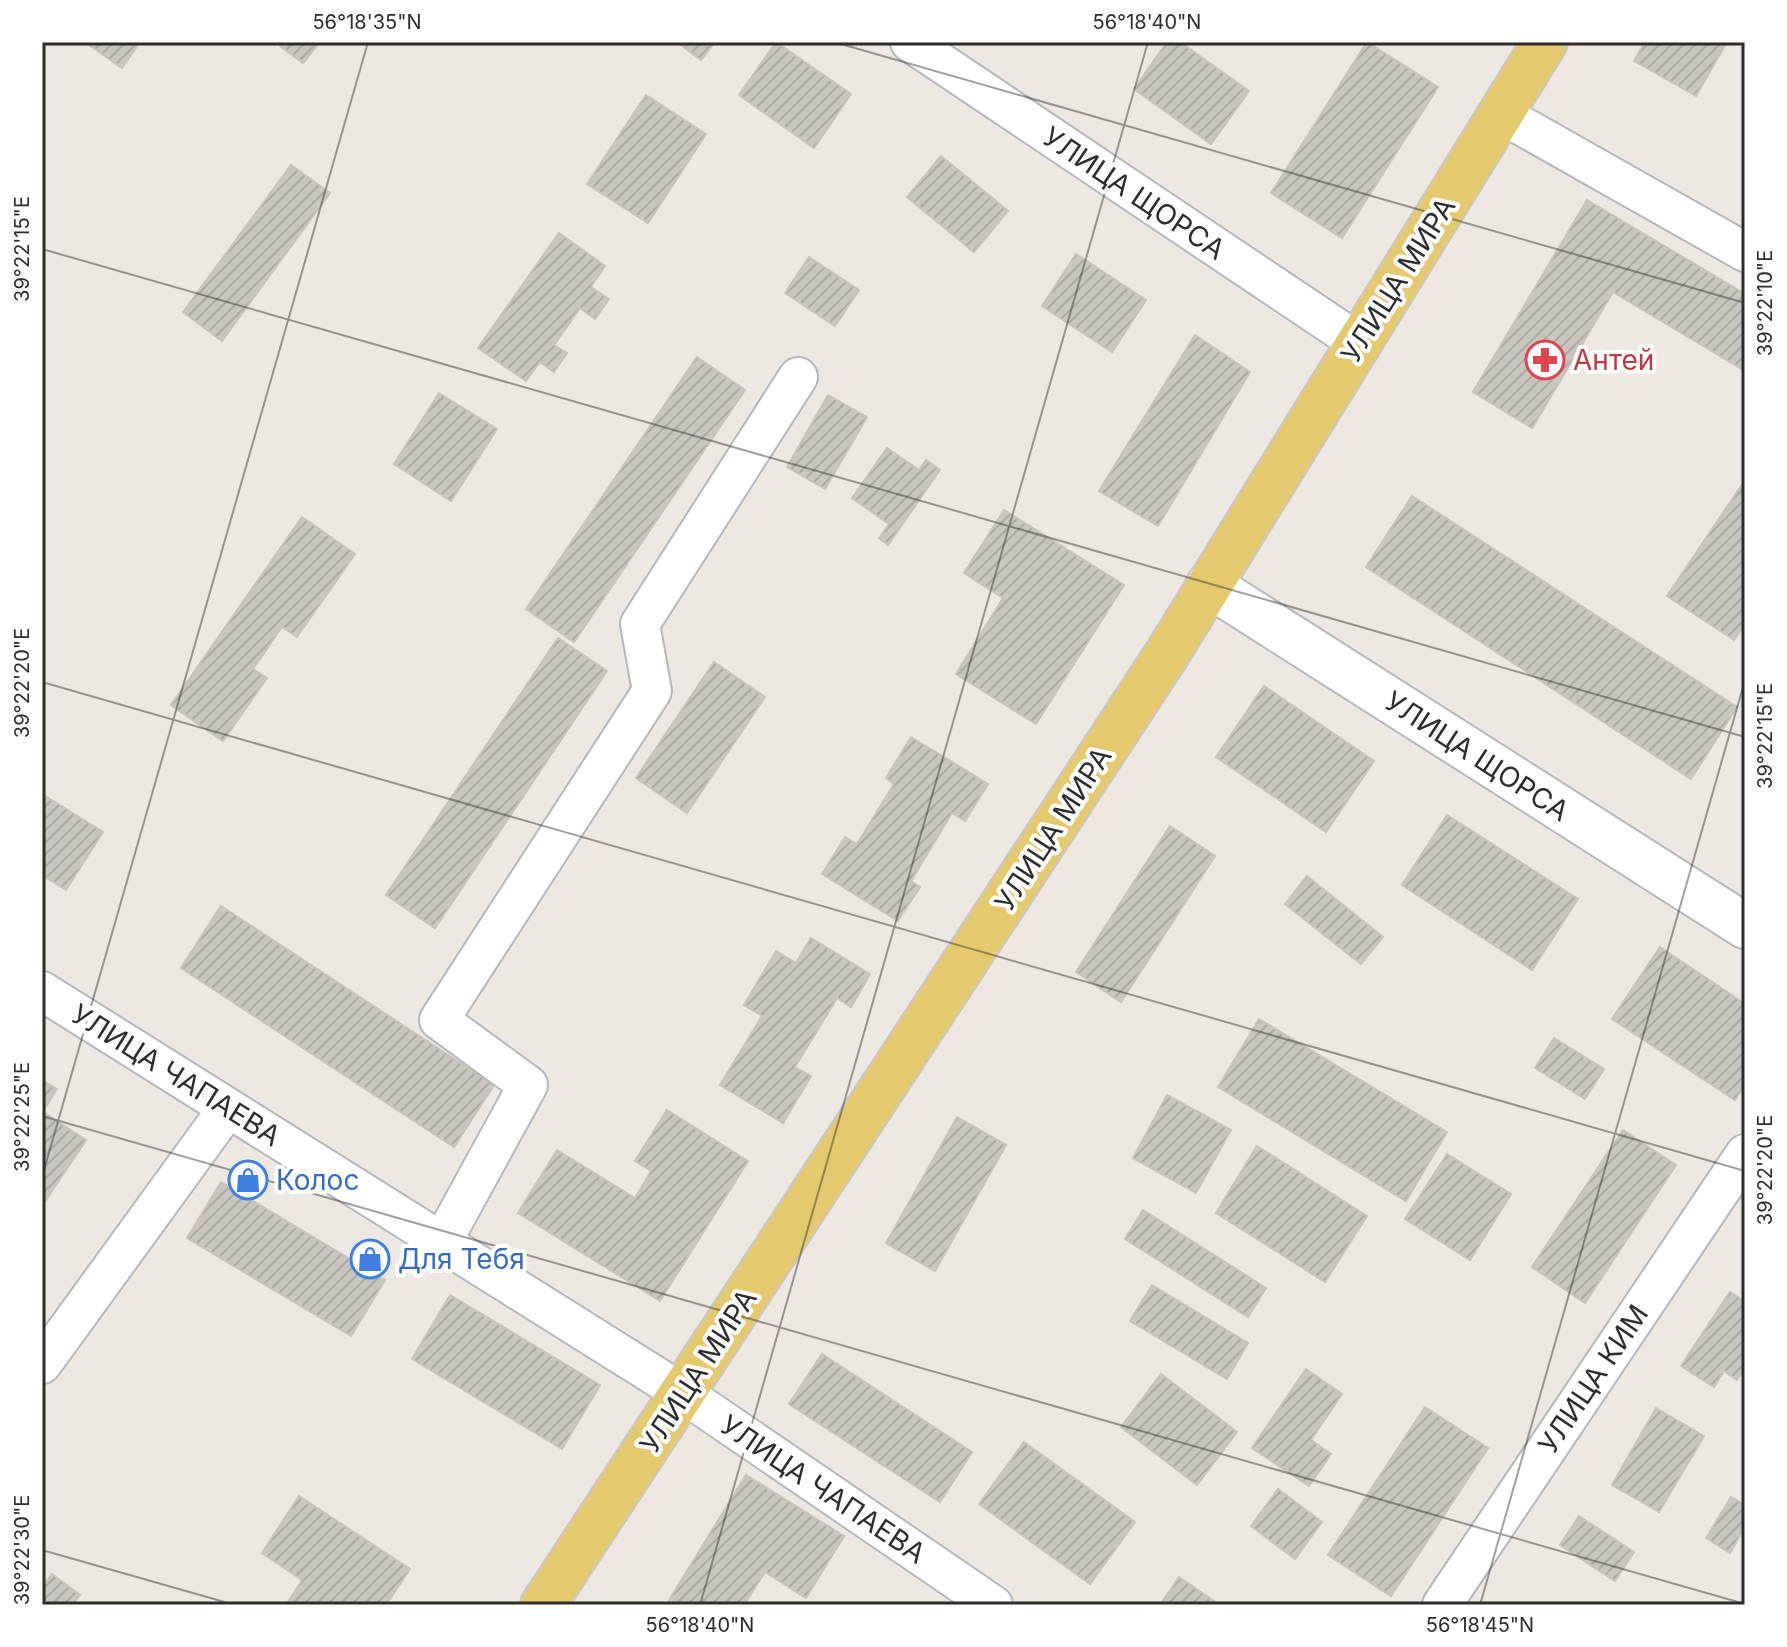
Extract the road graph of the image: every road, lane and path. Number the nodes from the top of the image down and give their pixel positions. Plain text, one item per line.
1 (910, 42) edge
2 (1545, 42) edge
3 (1501, 114) junction
4 (1745, 252) edge
5 (1359, 343) junction
6 (798, 377) dead end
7 (1209, 585) junction
8 (1745, 926) edge
9 (42, 991) edge
10 (228, 1108) junction
11 (1745, 1154) edge
12 (442, 1242) junction
13 (42, 1364) edge
14 (684, 1394) junction
15 (543, 1605) edge
16 (993, 1605) edge
17 (1442, 1605) edge

1 - 5 street, УЛИЦА ЩОРСА
2 - 3 main road, УЛИЦА МИРА
3 - 4 street
3 - 5 main road, УЛИЦА МИРА
5 - 7 main road, УЛИЦА МИРА
6 - 12 street
7 - 8 street, УЛИЦА ЩОРСА
7 - 14 main road, УЛИЦА МИРА
9 - 10 street, УЛИЦА ЧАПАЕВА
10 - 12 street, УЛИЦА ЧАПАЕВА
10 - 13 street
11 - 17 street, УЛИЦА КИМ
12 - 14 street, УЛИЦА ЧАПАЕВА
14 - 15 main road, УЛИЦА МИРА
14 - 16 street, УЛИЦА ЧАПАЕВА

